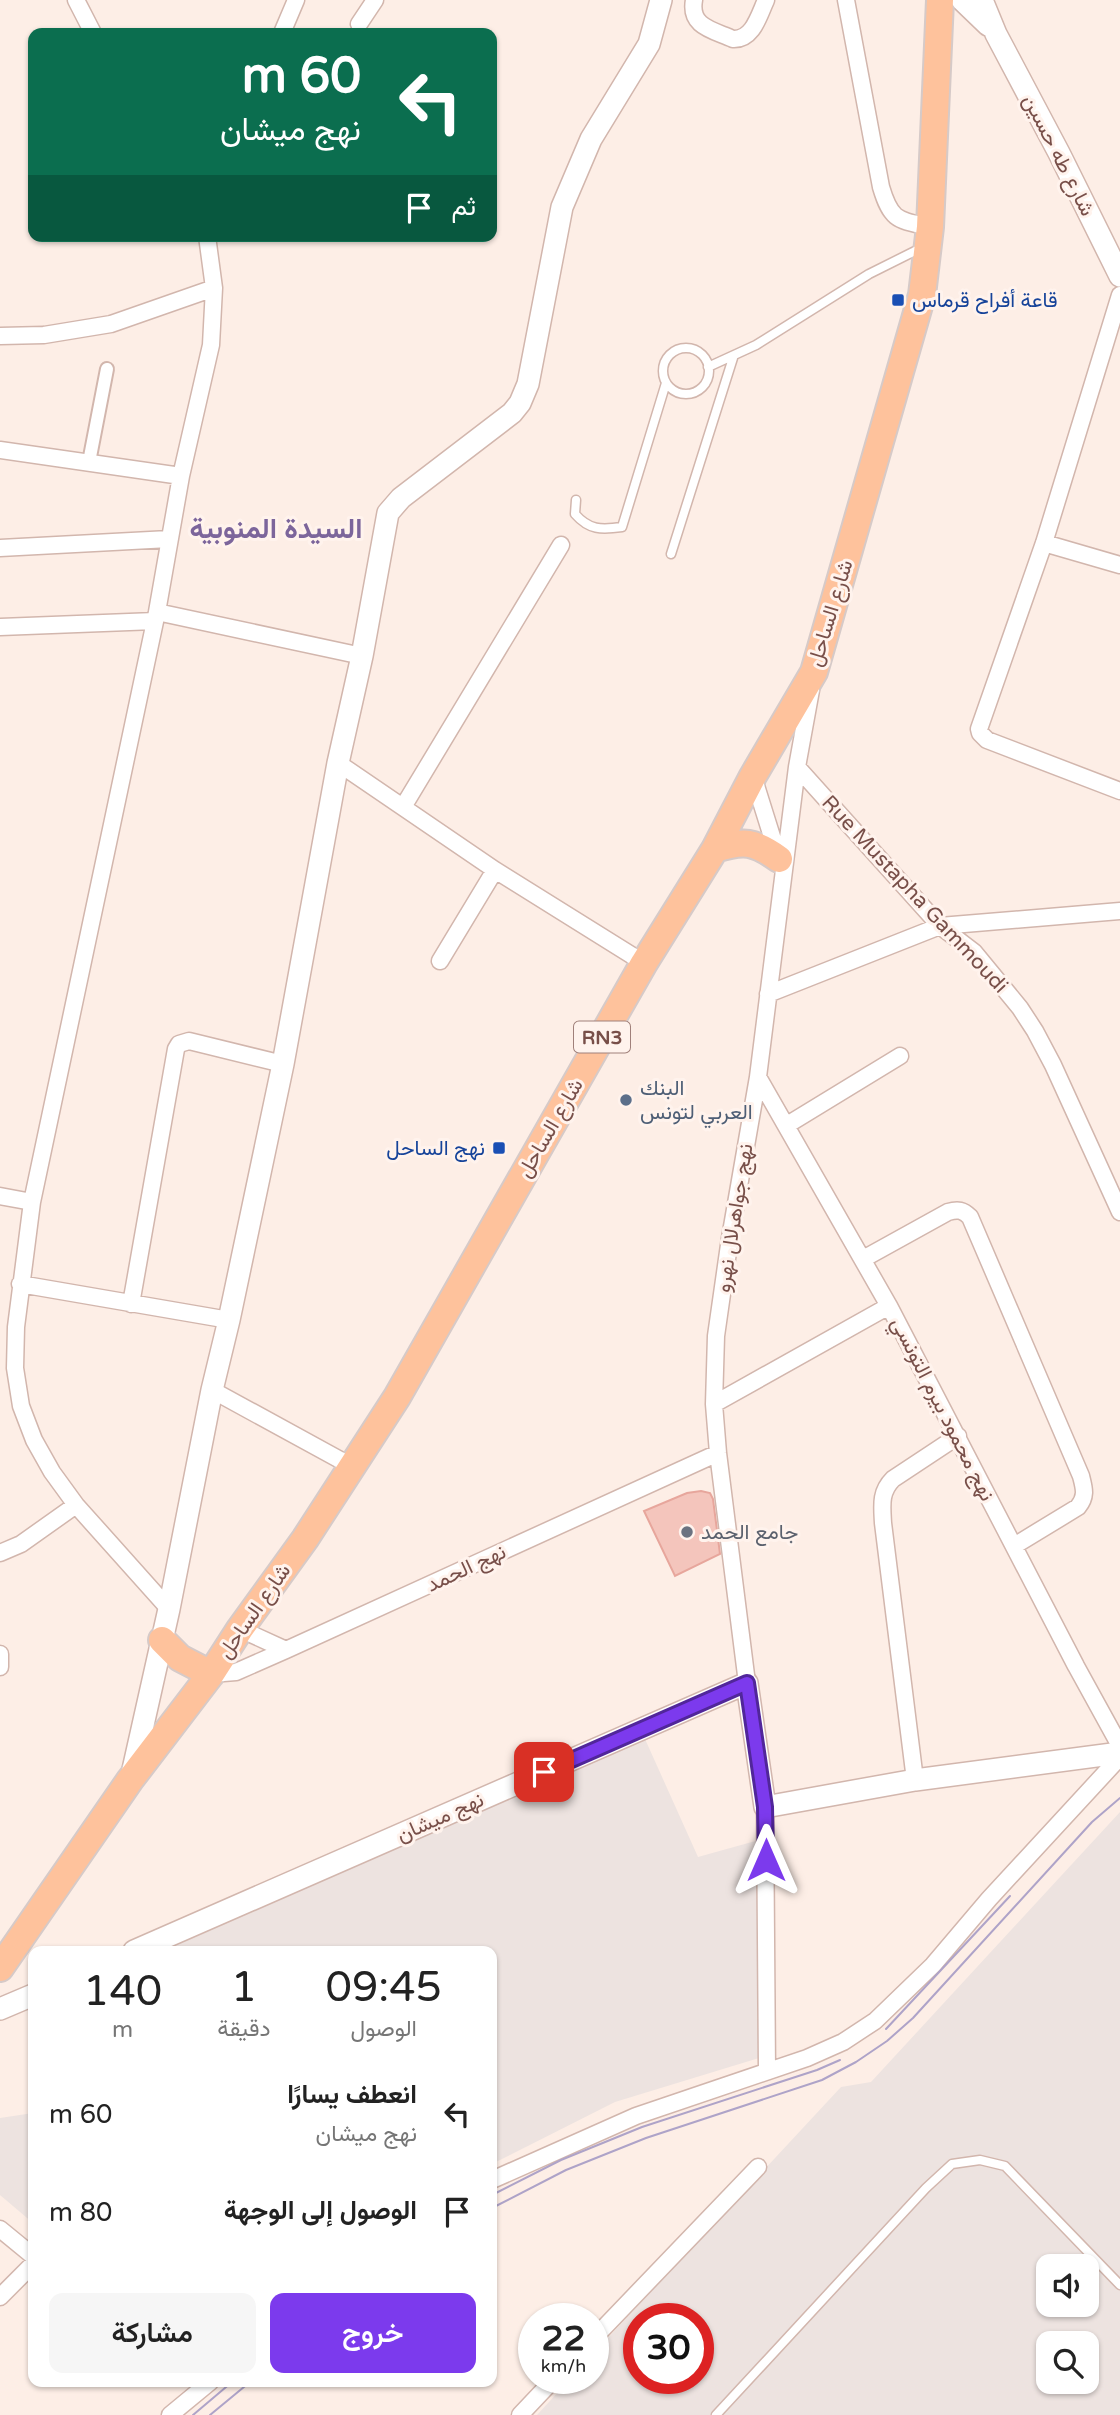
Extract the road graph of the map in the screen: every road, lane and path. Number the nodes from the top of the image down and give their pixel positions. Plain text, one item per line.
1 (76, 0) edge
2 (296, 0) edge
3 (375, 0) edge
4 (661, 0) edge
5 (694, 0) edge
6 (766, 0) edge
7 (846, 0) edge
8 (940, 0) edge
9 (962, 0) edge
10 (982, 0) edge
11 (359, 24) dead end
12 (90, 28) edge
13 (284, 28) edge
14 (996, 34) junction
15 (928, 237) junction
16 (208, 242) edge
17 (1120, 276) edge
18 (214, 288) junction
19 (1120, 295) edge
20 (0, 336) edge
21 (733, 358) junction
22 (708, 367) junction
23 (107, 369) dead end
24 (666, 383) junction
25 (0, 450) edge
26 (89, 462) junction
27 (181, 476) junction
28 (576, 500) dead end
29 (169, 540) junction
30 (1044, 543) junction
31 (561, 545) dead end
32 (0, 548) edge
33 (671, 554) dead end
34 (1120, 565) edge
35 (156, 616) junction
36 (0, 627) edge
37 (362, 656) junction
38 (814, 672) junction
39 (338, 763) junction
40 (797, 766) junction
41 (753, 776) junction
42 (1120, 791) edge
43 (403, 807) junction
44 (715, 849) junction
45 (782, 867) junction
46 (495, 870) junction
47 (1120, 911) edge
48 (940, 926) junction
49 (440, 961) dead end
50 (644, 963) junction
51 (768, 994) junction
52 (900, 1056) dead end
53 (283, 1064) junction
54 (758, 1077) junction
55 (787, 1125) junction
56 (0, 1196) edge
57 (32, 1202) junction
58 (1120, 1212) edge
59 (863, 1259) junction
60 (20, 1284) junction
61 (131, 1304) junction
62 (889, 1306) junction
63 (229, 1320) junction
64 (212, 1390) junction
65 (714, 1404) junction
66 (958, 1436) junction
67 (718, 1452) junction
68 (353, 1466) junction
69 (76, 1505) junction
70 (1014, 1546) junction
71 (0, 1553) edge
72 (169, 1609) junction
73 (240, 1629) junction
74 (162, 1640) junction
75 (286, 1650) junction
76 (0, 1654) edge
77 (0, 1667) edge
78 (211, 1674) junction
79 (747, 1683) junction
80 (1120, 1746) edge
81 (1120, 1755) edge
82 (130, 1780) junction
83 (915, 1780) junction
84 (765, 1807) junction
85 (145, 1946) edge
86 (0, 1968) edge
87 (28, 1997) edge
88 (0, 2010) edge
89 (767, 2071) junction
90 (758, 2166) dead end
91 (497, 2178) edge
92 (0, 2229) edge
93 (28, 2252) edge
94 (28, 2269) edge
95 (1120, 2284) edge
96 (0, 2297) edge
97 (609, 2322) edge
98 (189, 2387) edge
99 (204, 2387) edge
100 (196, 2393) junction
101 (540, 2394) edge
102 (170, 2415) edge
103 (520, 2415) edge
104 (716, 2415) edge

1 - 12 street
2 - 13 street
3 - 11 street
4 - 37 street
5 - 6 street
7 - 15 street
8 - 15 main road, شارع الساحل / RN3
9 - 14 street
10 - 14 street
14 - 17 street, شارع طه حسين
15 - 21 lane
15 - 38 main road, شارع الساحل / RN3
16 - 18 street
18 - 20 street
18 - 27 street
19 - 30 street
21 - 22 lane
21 - 33 lane
22 - 24 lane
22 - 24 lane
23 - 26 street
24 - 28 lane
25 - 26 street
26 - 27 street
27 - 29 street
29 - 32 street
29 - 35 street
30 - 34 street
30 - 42 street
31 - 43 street
35 - 36 street
35 - 37 street
35 - 57 street
37 - 39 street
38 - 40 street, نهج جواهرلال نهرو
38 - 41 main road, شارع الساحل / RN3
39 - 43 street
39 - 53 street
40 - 45 street, نهج جواهرلال نهرو
40 - 48 street, Rue Mustapha Gammoudi
41 - 44 main road, شارع الساحل / RN3
41 - 45 street
43 - 46 street
44 - 45 main road
44 - 50 main road, شارع الساحل / RN3
45 - 51 street, نهج جواهرلال نهرو
46 - 49 street
46 - 50 street
47 - 48 street
48 - 51 street
48 - 58 street, Rue Mustapha Gammoudi
50 - 68 main road, شارع الساحل / RN3
51 - 54 street, نهج جواهرلال نهرو
52 - 55 street
53 - 61 street
53 - 63 street
54 - 55 street, نهج محمود بيرم التونسي
54 - 65 street, نهج جواهرلال نهرو
55 - 59 street, نهج محمود بيرم التونسي
56 - 57 street
57 - 60 street
59 - 62 street, نهج محمود بيرم التونسي
59 - 70 street
60 - 61 street
60 - 69 street
61 - 63 street
62 - 65 street
62 - 66 street, نهج محمود بيرم التونسي
63 - 64 street
64 - 68 street
64 - 72 street
65 - 67 street, نهج جواهرلال نهرو
66 - 70 street, نهج محمود بيرم التونسي
66 - 83 street
67 - 75 street, نهج الحمد
67 - 79 street, نهج جواهرلال نهرو
68 - 73 main road, شارع الساحل / RN3
69 - 71 street
69 - 72 street
70 - 80 street, نهج محمود بيرم التونسي
72 - 74 street
73 - 75 street
73 - 78 main road, شارع الساحل / RN3
74 - 78 main road
74 - 82 street
75 - 78 street, نهج الحمد
76 - 77 street
78 - 82 main road, شارع الساحل / RN3
79 - 84 street
79 - 85 street, نهج ميشان
81 - 83 street
81 - 89 street
82 - 86 main road, شارع الساحل / RN3
83 - 84 street
84 - 89 street
87 - 88 street
89 - 91 street
90 - 97 street
92 - 93 street
94 - 96 street
95 - 104 lane
98 - 100 street
99 - 100 street
100 - 102 street
101 - 103 street

